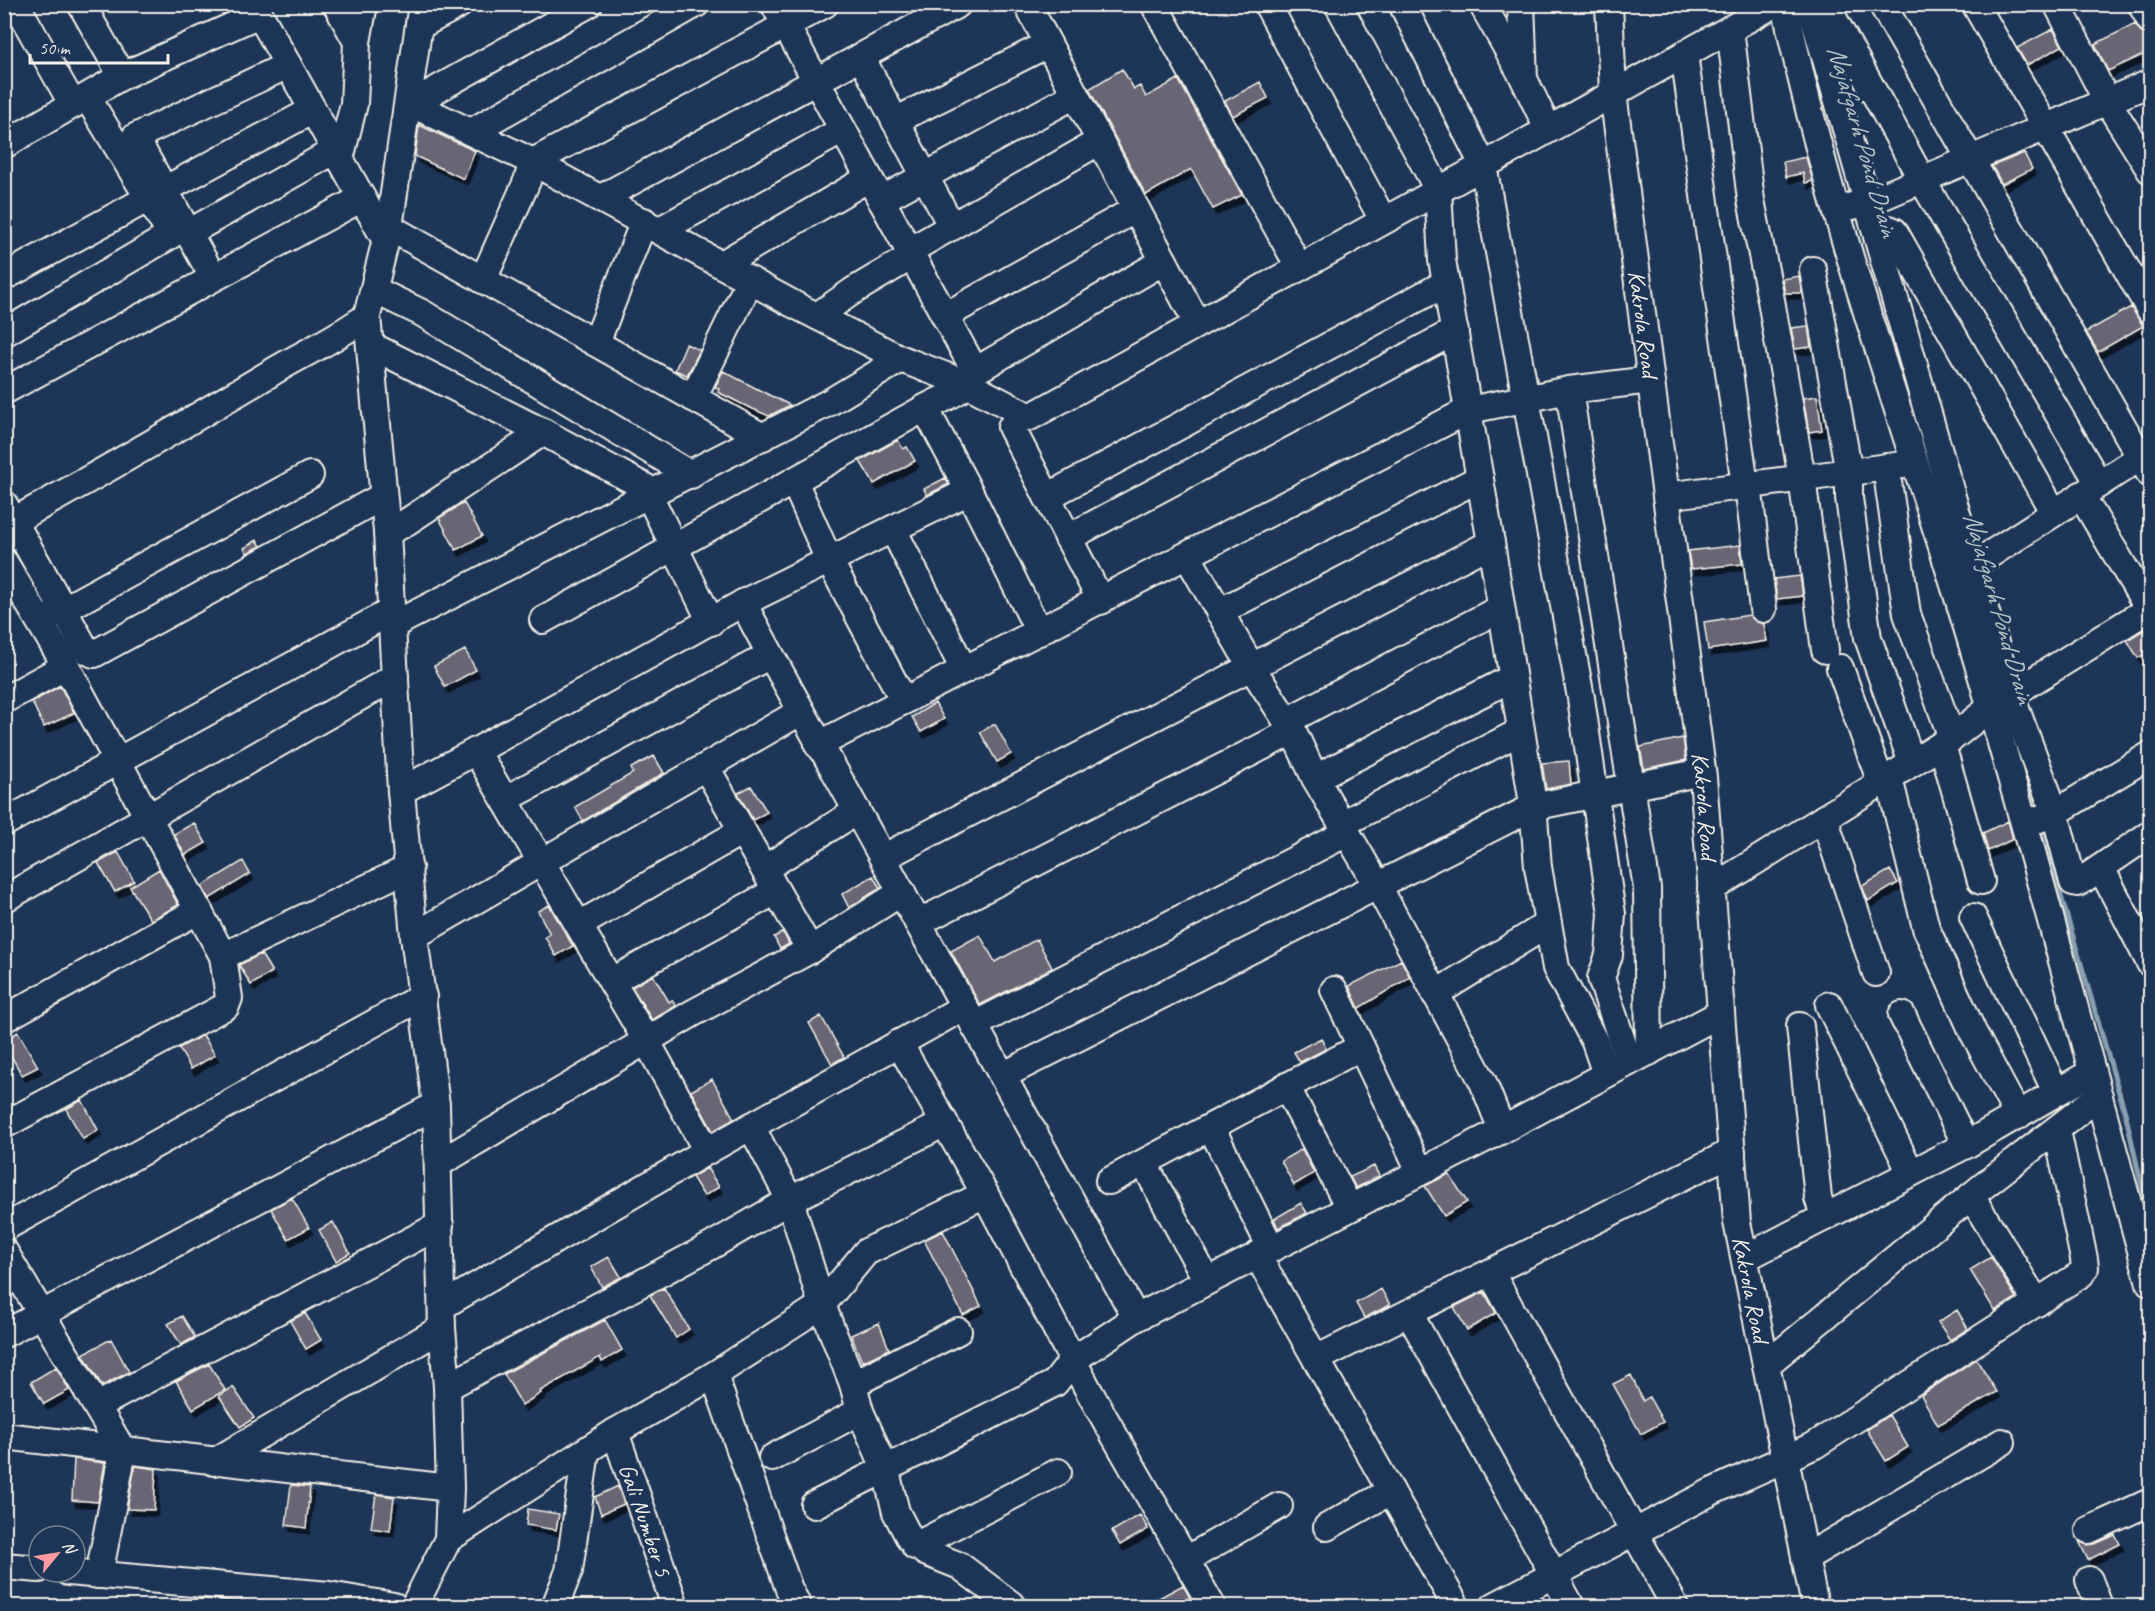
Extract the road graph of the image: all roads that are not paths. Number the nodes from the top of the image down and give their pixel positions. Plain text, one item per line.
1 (16, 4) edge
2 (336, 4) edge
3 (364, 4) edge
4 (460, 4) edge
5 (589, 4) edge
6 (696, 4) edge
7 (825, 4) edge
8 (958, 4) edge
9 (1026, 4) edge
10 (1154, 4) edge
11 (1267, 4) edge
12 (1338, 4) edge
13 (1402, 4) edge
14 (1482, 4) edge
15 (1521, 4) edge
16 (1609, 4) edge
17 (1775, 4) edge
18 (1785, 4) edge
19 (1810, 4) edge
20 (1822, 4) edge
21 (1882, 4) edge
22 (1975, 4) edge
23 (2057, 4) edge
24 (2141, 4) edge
25 (83, 5) edge
26 (256, 9) edge
27 (421, 15) edge
28 (780, 15) edge
29 (2151, 20) edge
30 (1730, 29) junction
31 (357, 42) junction
32 (1048, 44) junction
33 (1684, 54) junction
34 (861, 57) junction
35 (288, 65) junction
36 (122, 76) junction
37 (1524, 78) junction
38 (816, 82) junction
39 (2151, 83) edge
40 (1613, 93) junction
41 (1075, 95) junction
42 (80, 101) junction
43 (2107, 101) junction
44 (410, 103) junction
45 (313, 110) junction
46 (895, 121) junction
47 (2045, 127) junction
48 (1548, 129) junction
49 (843, 130) junction
50 (471, 132) junction
51 (1100, 141) junction
52 (4, 145) edge
53 (338, 154) junction
54 (1969, 159) junction
55 (533, 162) junction
56 (1482, 165) junction
57 (2151, 171) edge
58 (925, 176) junction
59 (1922, 180) junction
60 (875, 189) junction
61 (1438, 190) junction
62 (157, 194) junction
63 (362, 198) junction
64 (602, 198) junction
65 (1853, 206) junction
66 (1136, 209) junction
67 (1383, 220) junction
68 (652, 225) junction
69 (952, 226) junction
70 (188, 232) junction
71 (388, 234) junction
72 (1877, 236) junction
73 (911, 254) junction
74 (1164, 261) junction
75 (722, 264) junction
76 (1299, 267) junction
77 (1813, 270) dead end
78 (4, 277) edge
79 (213, 278) junction
80 (483, 280) junction
81 (750, 280) junction
82 (1446, 283) junction
83 (374, 290) junction
84 (2151, 310) edge
85 (945, 315) junction
86 (367, 316) junction
87 (817, 316) junction
88 (1197, 323) junction
89 (1455, 331) junction
90 (4, 333) edge
91 (596, 343) junction
92 (370, 345) junction
93 (901, 359) junction
94 (971, 378) junction
95 (1650, 380) junction
96 (1569, 390) junction
97 (4, 391) edge
98 (693, 398) junction
99 (1524, 399) junction
100 (925, 408) junction
101 (1469, 410) junction
102 (1011, 427) dead end
103 (543, 432) junction
104 (764, 437) junction
105 (1930, 461) junction
106 (2148, 461) edge
107 (1886, 467) junction
108 (1849, 473) junction
109 (310, 475) dead end
110 (690, 475) junction
111 (1480, 478) junction
112 (1802, 478) junction
113 (794, 481) junction
114 (1747, 485) junction
115 (2090, 490) junction
116 (969, 491) junction
117 (383, 496) junction
118 (650, 496) junction
119 (1666, 496) junction
120 (1047, 497) junction
121 (2054, 513) junction
122 (8, 517) edge
123 (892, 529) junction
124 (387, 532) junction
125 (1068, 538) junction
126 (1491, 543) junction
127 (675, 547) junction
128 (1188, 557) junction
129 (829, 561) junction
130 (4, 562) edge
131 (1972, 566) junction
132 (11, 589) edge
133 (1101, 601) junction
134 (743, 603) junction
135 (1501, 608) junction
136 (1763, 609) dead end
137 (63, 610) junction
138 (2150, 610) edge
139 (1220, 612) junction
140 (392, 618) junction
141 (543, 620) dead end
142 (40, 622) junction
143 (711, 622) junction
144 (1039, 632) junction
145 (770, 655) junction
146 (66, 666) junction
147 (1252, 668) junction
148 (964, 670) junction
149 (394, 677) junction
150 (1512, 678) junction
151 (4, 700) edge
152 (904, 701) junction
153 (2002, 701) junction
154 (800, 712) junction
155 (1290, 726) junction
156 (1521, 731) junction
157 (1947, 742) junction
158 (818, 745) junction
159 (476, 751) junction
160 (2151, 755) edge
161 (117, 760) junction
162 (1912, 763) junction
163 (706, 767) junction
164 (1702, 772) junction
165 (1315, 778) junction
166 (1885, 780) junction
167 (1630, 788) junction
168 (401, 791) junction
169 (1594, 794) junction
170 (506, 799) junction
171 (1533, 807) junction
172 (857, 811) junction
173 (147, 817) junction
174 (1824, 818) junction
175 (2039, 819) junction
176 (4, 823) edge
177 (1345, 828) junction
178 (742, 831) junction
179 (2151, 834) edge
180 (884, 856) junction
181 (543, 862) junction
182 (409, 868) junction
183 (2102, 868) junction
184 (764, 869) junction
185 (1981, 881) dead end
186 (1378, 886) junction
187 (1711, 889) junction
188 (776, 891) junction
189 (902, 892) junction
190 (4, 899) edge
191 (199, 910) junction
192 (1973, 916) dead end
193 (918, 923) junction
194 (1548, 924) junction
195 (579, 925) junction
196 (414, 936) junction
197 (810, 950) junction
198 (223, 956) junction
199 (2151, 963) edge
200 (1876, 973) dead end
201 (612, 981) junction
202 (1334, 990) dead end
203 (1435, 994) junction
204 (423, 996) junction
205 (1829, 1005) dead end
206 (1721, 1013) junction
207 (1902, 1015) dead end
208 (969, 1016) junction
209 (4, 1019) edge
210 (1800, 1026) dead end
211 (646, 1040) junction
212 (899, 1043) junction
213 (1361, 1047) junction
214 (1639, 1057) junction
215 (2092, 1072) junction
216 (1606, 1074) junction
217 (1002, 1076) junction
218 (1286, 1086) junction
219 (2056, 1092) junction
220 (2099, 1096) junction
221 (436, 1105) junction
222 (2018, 1116) junction
223 (944, 1121) junction
224 (4, 1125) edge
225 (751, 1126) junction
226 (1210, 1127) junction
227 (1502, 1130) junction
228 (2057, 1130) junction
229 (1966, 1145) junction
230 (707, 1150) junction
231 (1732, 1152) junction
232 (1144, 1162) junction
233 (438, 1164) junction
234 (1420, 1171) junction
235 (1911, 1173) junction
236 (1109, 1181) dead end
237 (985, 1194) junction
238 (1971, 1196) junction
239 (790, 1200) junction
240 (1348, 1207) junction
241 (1825, 1217) junction
242 (440, 1225) junction
243 (4, 1228) edge
244 (4, 1251) edge
245 (1264, 1252) junction
246 (1745, 1258) junction
247 (1491, 1273) junction
248 (1207, 1281) junction
249 (2151, 1283) edge
250 (2037, 1304) junction
251 (822, 1305) junction
252 (41, 1313) junction
253 (1409, 1313) junction
254 (442, 1317) junction
255 (1136, 1318) junction
256 (958, 1331) dead end
257 (4, 1334) edge
258 (1316, 1359) junction
259 (1073, 1360) junction
260 (1766, 1365) junction
261 (714, 1375) junction
262 (853, 1384) junction
263 (447, 1387) junction
264 (96, 1406) junction
265 (860, 1411) junction
266 (615, 1432) junction
267 (4, 1436) edge
268 (2002, 1442) dead end
269 (123, 1451) junction
270 (586, 1451) junction
271 (1785, 1457) junction
272 (772, 1458) dead end
273 (214, 1462) junction
274 (885, 1468) junction
275 (1058, 1472) dead end
276 (450, 1488) junction
277 (1391, 1491) junction
278 (2151, 1502) edge
279 (814, 1505) dead end
280 (1280, 1506) dead end
281 (1327, 1527) dead end
282 (2089, 1530) dead end
283 (1634, 1532) junction
284 (448, 1539) junction
285 (915, 1546) junction
286 (1805, 1558) junction
287 (1185, 1560) junction
288 (4, 1566) edge
289 (27, 1568) edge
290 (87, 1574) edge
291 (1552, 1574) junction
292 (99, 1575) junction
293 (2089, 1580) dead end
294 (240, 1597) edge
295 (329, 1601) edge
296 (394, 1606) edge
297 (414, 1606) edge
298 (555, 1606) edge
299 (675, 1606) edge
300 (798, 1606) edge
301 (1013, 1606) edge
302 (1212, 1606) edge
303 (1456, 1606) edge
304 (1494, 1606) edge
305 (1571, 1606) edge
306 (1675, 1606) edge
307 (1815, 1606) edge
308 (2099, 1606) edge

1 - 42 street
2 - 31 street
3 - 31 street
4 - 27 street
5 - 44 street
6 - 50 street
7 - 28 street
8 - 34 street
9 - 32 street
10 - 76 street
11 - 67 street
12 - 61 street
13 - 56 street
14 - 37 street
15 - 37 street
16 - 40 street, Kakrola Road
17 - 30 street
18 - 65 street
19 - 65 street
20 - 59 street
21 - 54 street
22 - 47 street
23 - 43 street
24 - 29 street
25 - 36 street
26 - 35 street
26 - 36 street
27 - 44 street
28 - 38 street
28 - 55 street
30 - 33 street
30 - 112 street
31 - 53 street
32 - 41 street
32 - 46 street
33 - 40 street
33 - 114 street
34 - 38 street
34 - 46 street
35 - 45 street
35 - 62 street
36 - 42 street
37 - 48 street
38 - 49 street
38 - 64 street
39 - 43 street
40 - 48 street
40 - 95 street, Kakrola Road
41 - 51 street
41 - 58 street
42 - 52 street
42 - 62 street
43 - 47 street
43 - 57 street
44 - 50 street
44 - 71 street
45 - 53 street
45 - 62 street
46 - 58 street
47 - 54 street
47 - 84 street
48 - 56 street
49 - 60 street
49 - 68 street
50 - 55 street
51 - 66 street
51 - 69 street
53 - 63 street
53 - 70 street
54 - 59 street
54 - 106 street
55 - 64 street
55 - 80 street
56 - 61 street
56 - 99 street
58 - 60 street
58 - 69 street
59 - 65 street
59 - 115 street
60 - 73 street
60 - 75 street
61 - 67 street
61 - 82 street
62 - 70 street
62 - 78 street
62 - 90 street
63 - 71 street
63 - 79 street
64 - 68 street
65 - 72 street
65 - 105 street
66 - 74 street
66 - 85 street
67 - 76 street
68 - 75 street
68 - 91 street
69 - 73 street
70 - 79 street
71 - 80 street
71 - 83 street
72 - 105 street
72 - 121 street
73 - 85 street
73 - 87 street
74 - 88 street
74 - 94 street
75 - 81 street
76 - 88 street
77 - 108 street
79 - 97 street
80 - 91 street
81 - 87 street
81 - 98 street
82 - 89 street
82 - 120 street
83 - 86 street
83 - 110 street
85 - 94 street
86 - 92 street
86 - 122 street
87 - 93 street
88 - 94 street
89 - 101 street
89 - 125 street
91 - 98 street
92 - 103 street
92 - 117 street
93 - 94 street
93 - 104 street
94 - 100 street
95 - 96 street
95 - 119 street, Kakrola Road
96 - 99 street
96 - 167 street
98 - 104 street
99 - 101 street
99 - 169 street
100 - 113 street
100 - 116 street
101 - 111 street
101 - 128 street
102 - 120 street
103 - 118 street
103 - 124 street
104 - 110 street
105 - 107 street
105 - 131 street
105 - 153 street
106 - 115 street
107 - 108 street
107 - 157 street
108 - 112 street
108 - 162 street
109 - 137 street
110 - 118 street
111 - 126 street
111 - 139 street
112 - 114 street
112 - 166 street
113 - 127 street
113 - 129 street
114 - 119 street
114 - 136 street
115 - 121 street
115 - 138 street
116 - 123 street
116 - 144 street
117 - 124 street
117 - 137 street
118 - 127 street
118 - 140 street
119 - 164 street, Kakrola Road
120 - 125 street
121 - 131 street
122 - 137 street
123 - 129 street
123 - 148 street
124 - 140 street
125 - 133 street
126 - 135 street
126 - 147 street
127 - 141 street
127 - 143 street
128 - 133 street
128 - 139 street
129 - 134 street
129 - 152 street
130 - 132 street
131 - 153 street
132 - 142 street
133 - 144 street
134 - 143 street
134 - 145 street
135 - 150 street
135 - 155 street
137 - 142 street
138 - 153 street
139 - 147 street
140 - 149 street
140 - 161 street
142 - 146 street
143 - 159 street
144 - 148 street
145 - 154 street
145 - 170 street
146 - 151 street
146 - 161 street
147 - 155 street
147 - 180 street
148 - 152 street
149 - 168 street
149 - 173 street
150 - 156 street
150 - 165 street
152 - 158 street
153 - 157 street
153 - 175 street
153 - 175 street
154 - 158 street
154 - 163 street
155 - 165 street
155 - 193 street
156 - 171 street
156 - 177 street
157 - 162 street
157 - 185 street
158 - 172 street
159 - 168 street
159 - 170 street
160 - 175 street
161 - 173 street
161 - 176 street
162 - 166 street
163 - 178 street
163 - 181 street
164 - 167 street
164 - 187 street, Kakrola Road
165 - 177 street
166 - 174 street
166 - 222 street
167 - 169 street
167 - 214 street
168 - 182 street
169 - 171 street
169 - 214 street
170 - 181 street
171 - 186 street
171 - 194 street
172 - 180 street
172 - 184 street
173 - 190 street
173 - 191 street
174 - 187 street
174 - 200 street
175 - 183 street
175 - 215 street
177 - 186 street
177 - 208 street
178 - 184 street
178 - 195 street
179 - 183 street
180 - 189 street
181 - 195 street
181 - 196 street
182 - 196 street
182 - 198 street
183 - 199 street
184 - 188 street
186 - 203 street
186 - 217 street
187 - 206 street, Kakrola Road
188 - 197 street
188 - 201 street
189 - 193 street
189 - 197 street
191 - 198 street
191 - 209 street
192 - 219 street
193 - 208 street
194 - 203 street
194 - 216 street
195 - 201 street
196 - 204 street
197 - 211 street
198 - 224 street
201 - 211 street
202 - 213 street
203 - 227 street
204 - 221 street
204 - 243 street
205 - 235 street
206 - 214 street
206 - 231 street, Kakrola Road
207 - 229 street
208 - 212 street
208 - 217 street
210 - 241 street
211 - 230 street
211 - 233 street
212 - 223 street
212 - 225 street
213 - 218 street
213 - 234 street
214 - 216 street
215 - 219 street
215 - 220 street
216 - 227 street
217 - 255 street
218 - 226 street
218 - 240 street
219 - 222 street
220 - 228 street
220 - 249 street
221 - 233 street
221 - 252 street
222 - 229 street
223 - 237 street
223 - 239 street
225 - 230 street
225 - 239 street
226 - 232 street
226 - 245 street
227 - 234 street
228 - 238 street
228 - 250 street
229 - 235 street
230 - 254 street
231 - 246 street, Kakrola Road
231 - 247 street
232 - 236 street
232 - 248 street
233 - 242 street
234 - 240 street
235 - 241 street
237 - 251 street
237 - 259 street
238 - 250 street
238 - 260 street
239 - 251 street
239 - 263 street
240 - 245 street
241 - 246 street
242 - 254 street
242 - 264 street
244 - 252 street
245 - 248 street
245 - 258 street
246 - 260 street, Kakrola Road
247 - 253 street
247 - 283 street
248 - 255 street
250 - 271 street
251 - 261 street
251 - 262 street
252 - 257 street
252 - 264 street
253 - 258 street
253 - 291 street
254 - 263 street
254 - 273 street
255 - 259 street
256 - 262 street
258 - 277 street
259 - 274 street
259 - 287 street
260 - 271 street, Kakrola Road
261 - 266 street
261 - 300 street
262 - 265 street
263 - 276 street
264 - 269 street
265 - 272 street
265 - 274 street
266 - 270 street
266 - 299 street, Gali Number 5
267 - 269 street
268 - 286 street
269 - 273 street
269 - 292 street
270 - 284 street
270 - 298 street
271 - 283 street
271 - 286 street, Kakrola Road
273 - 276 street
274 - 279 street
274 - 285 street
275 - 285 street
276 - 284 street
277 - 281 street
277 - 303 street
278 - 282 street
280 - 287 street
283 - 291 street
283 - 306 street
284 - 297 street
285 - 301 street
286 - 307 street, Kakrola Road
287 - 302 street
288 - 289 street
290 - 292 street
291 - 304 street
291 - 305 street
292 - 294 street
293 - 308 street
294 - 295 street
295 - 296 street

